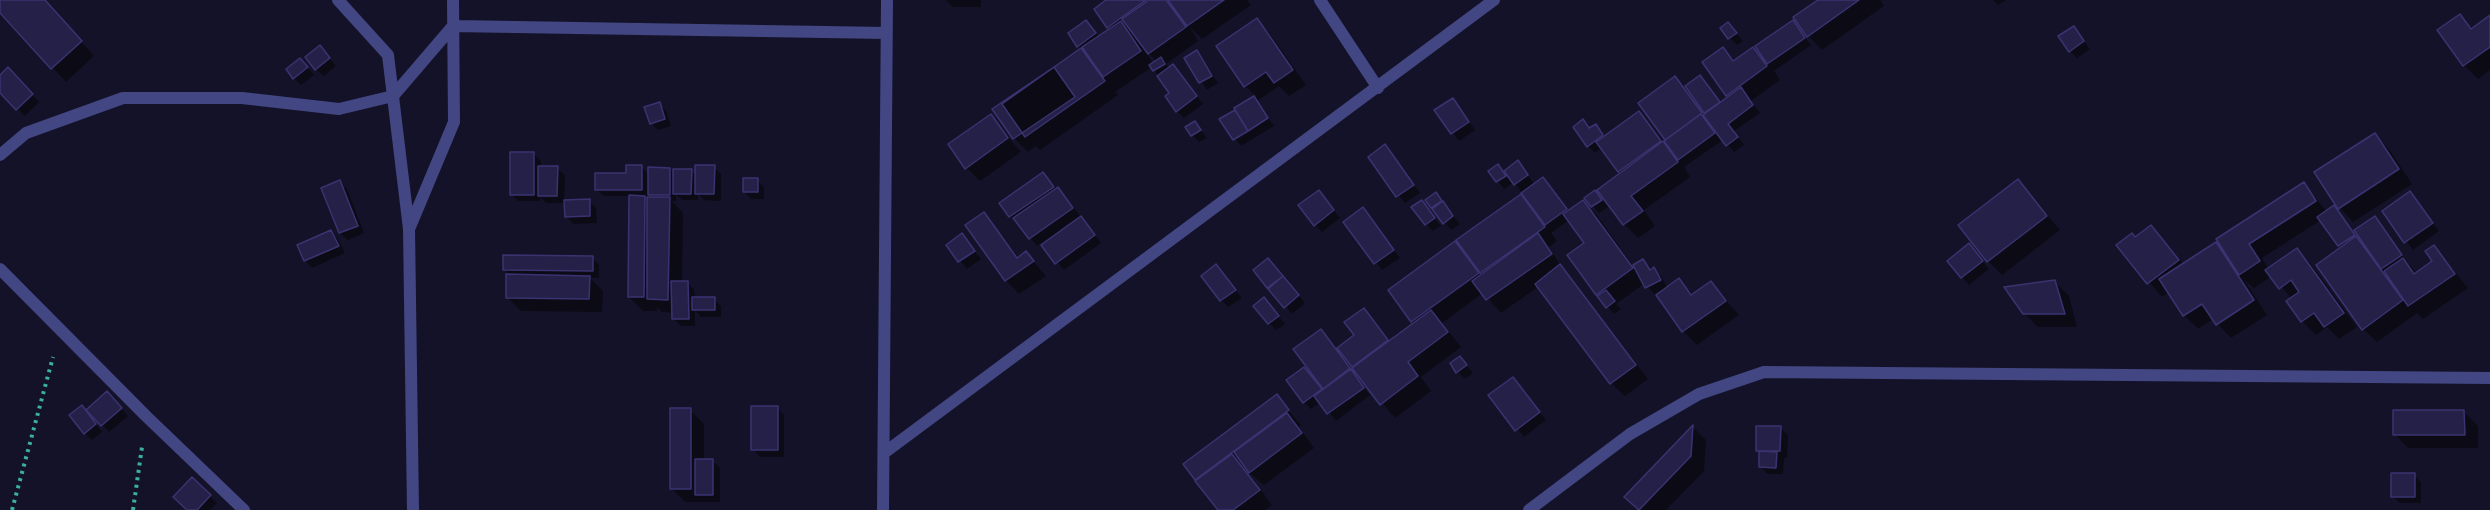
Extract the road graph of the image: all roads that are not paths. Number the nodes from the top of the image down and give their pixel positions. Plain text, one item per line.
1 (338, 0) edge
2 (453, 0) edge
3 (887, 0) edge
4 (1320, 0) edge
5 (1494, 0) edge
6 (453, 26) junction
7 (886, 33) junction
8 (1378, 88) junction
9 (393, 96) junction
10 (0, 155) edge
11 (409, 229) junction
12 (0, 269) edge
13 (2490, 378) edge
14 (884, 453) junction
15 (244, 510) edge
16 (413, 510) edge
17 (883, 510) edge
18 (1529, 510) edge

1 - 9 street
2 - 6 street
3 - 7 street
4 - 8 street
5 - 8 street
6 - 7 street
6 - 9 street
6 - 11 street
7 - 14 street
8 - 14 street
9 - 10 street
9 - 11 street
11 - 16 street
12 - 15 street
13 - 18 street
14 - 17 street

